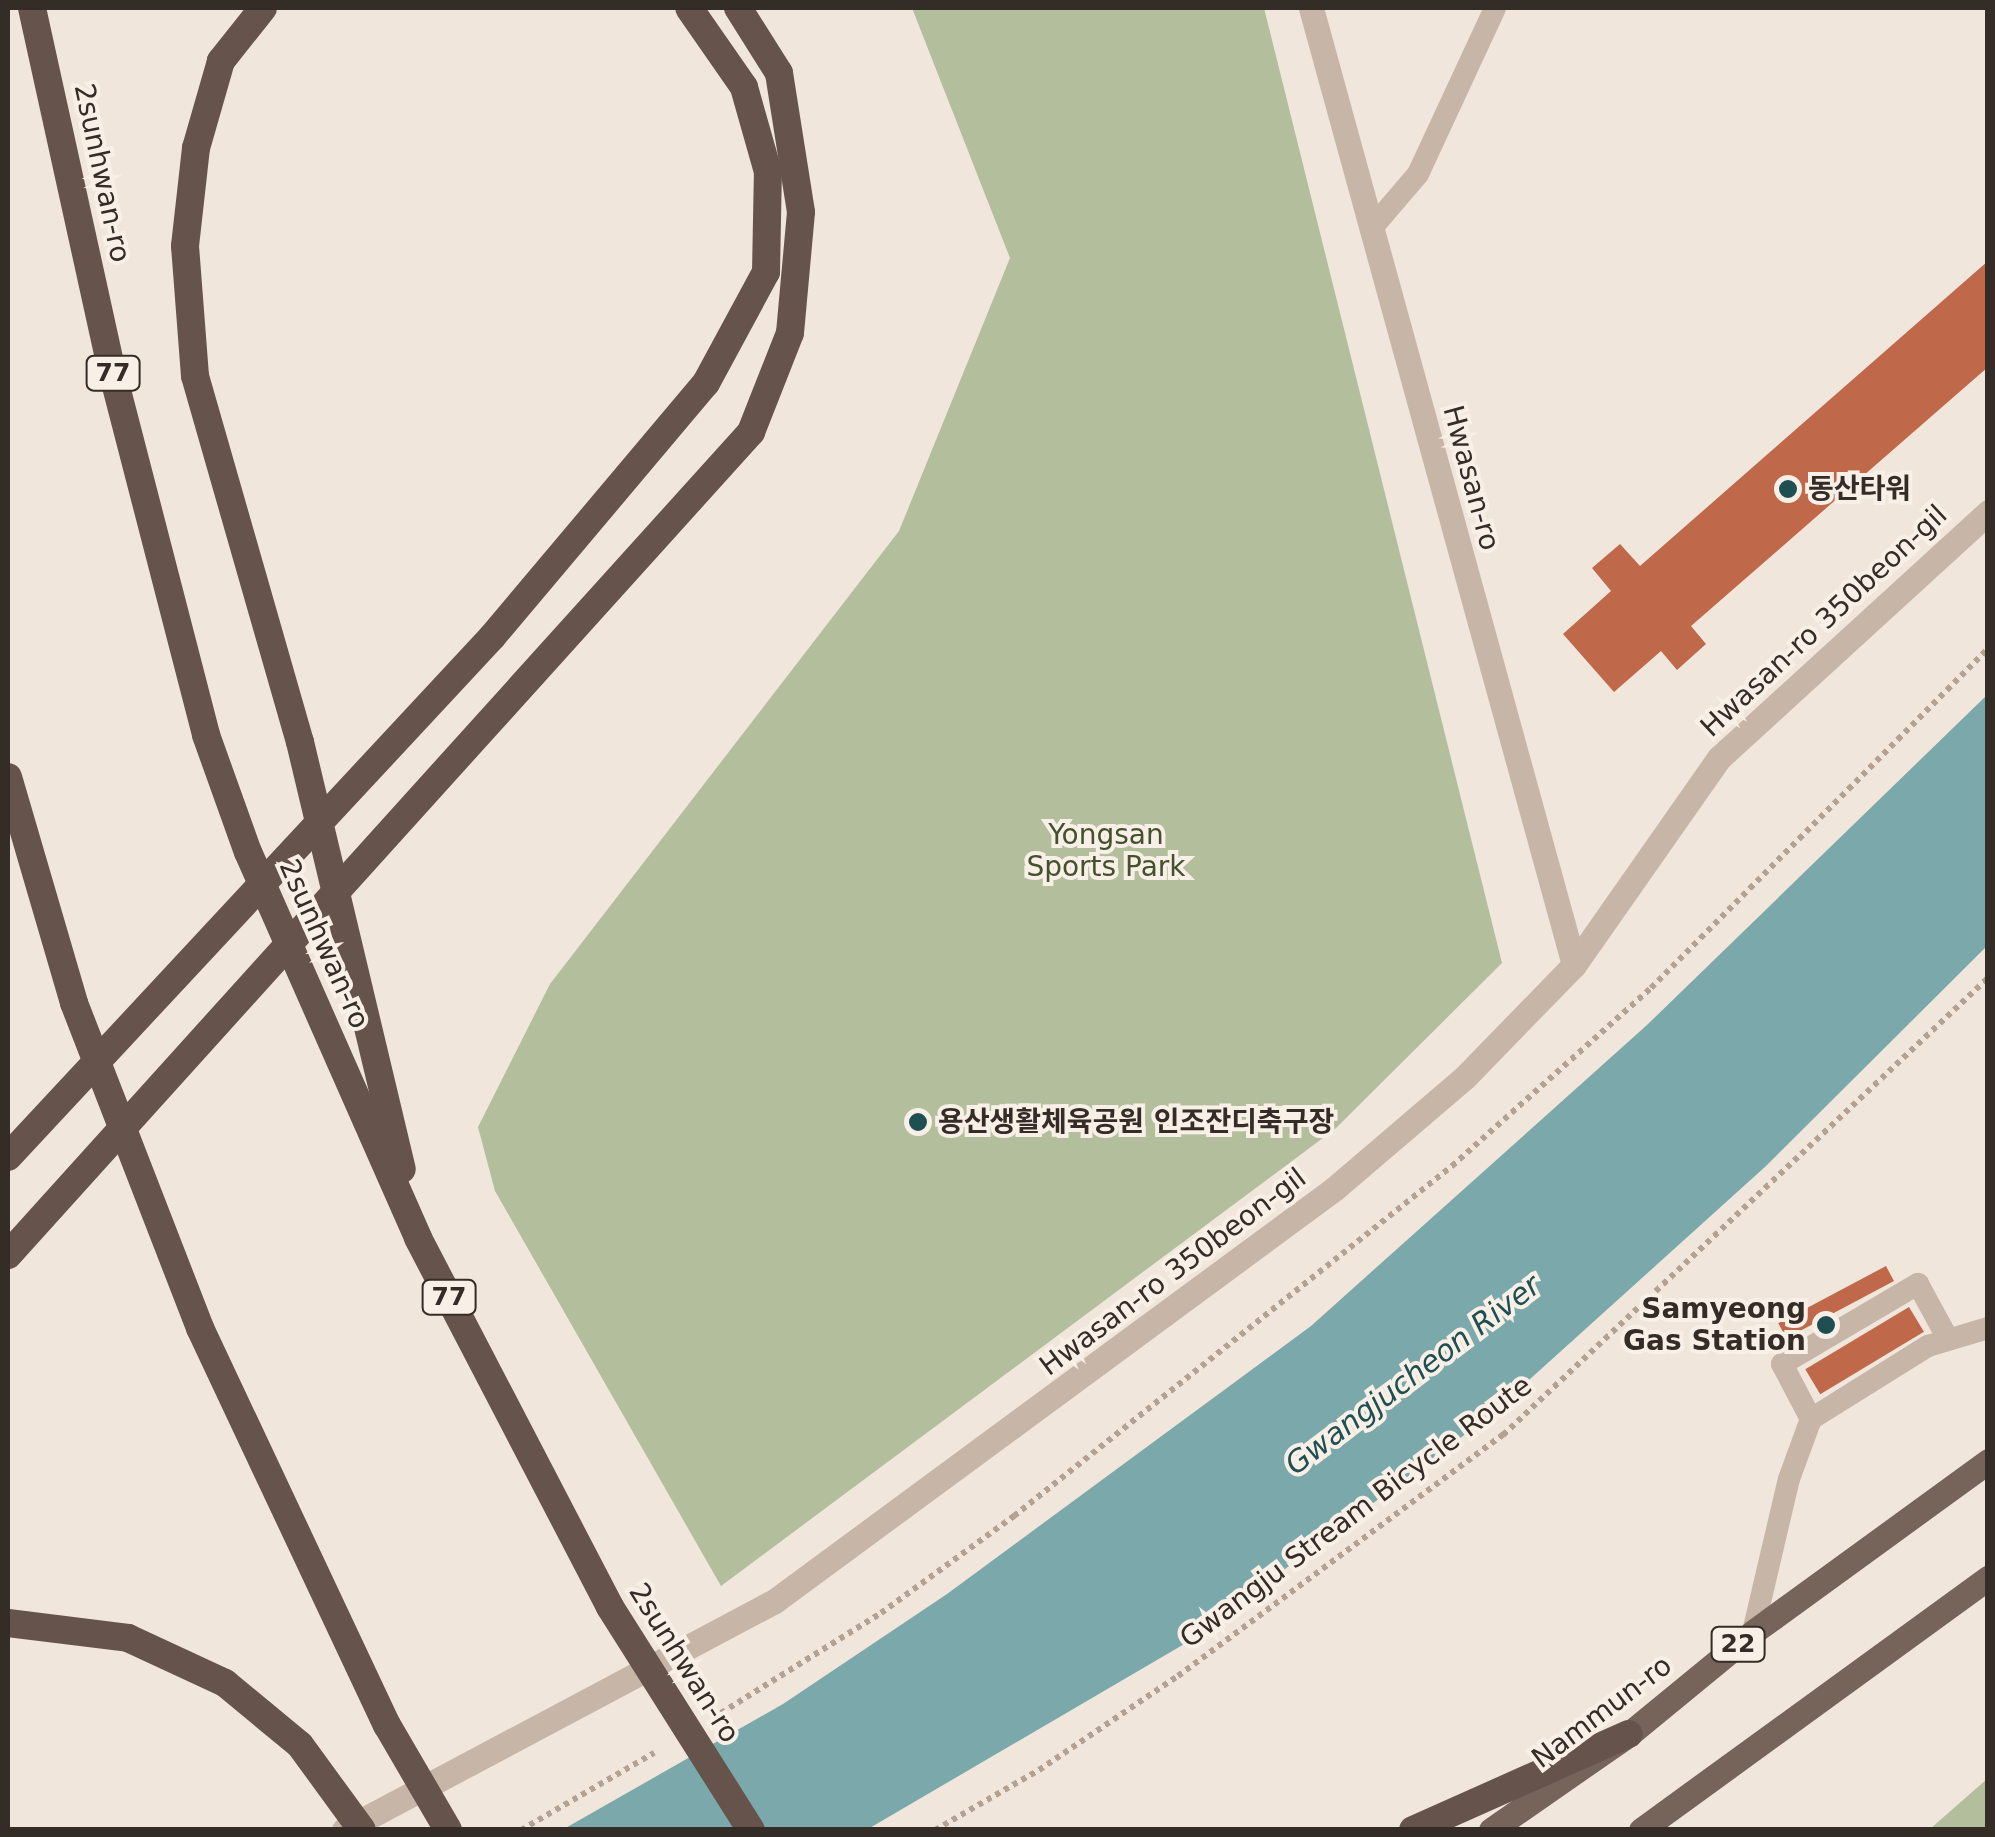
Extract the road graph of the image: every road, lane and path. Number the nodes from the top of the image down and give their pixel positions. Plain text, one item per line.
1 (32, 8) edge
2 (263, 8) edge
3 (689, 8) edge
4 (738, 8) edge
5 (1311, 8) edge
6 (1496, 8) edge
7 (1371, 229) junction
8 (1988, 512) edge
9 (8, 777) edge
10 (1574, 965) junction
11 (1988, 978) edge
12 (8, 1157) edge
13 (418, 1238) junction
14 (8, 1256) edge
15 (1988, 1328) edge
16 (1948, 1339) junction
17 (1812, 1419) junction
18 (1988, 1461) edge
19 (1988, 1578) edge
20 (8, 1623) edge
21 (1753, 1632) junction
22 (1629, 1734) junction
23 (344, 1830) edge
24 (362, 1830) edge
25 (448, 1830) edge
26 (751, 1830) edge
27 (935, 1830) edge
28 (1413, 1830) edge
29 (1491, 1830) edge
30 (1640, 1830) edge

1 - 13 highway, 2sunhwan-ro / 77, bridge
2 - 13 highway, bridge
3 - 12 highway
4 - 14 highway
5 - 7 street, Hwasan-ro
6 - 7 lane
7 - 10 street, Hwasan-ro
8 - 10 street, Hwasan-ro 350beon-gil
9 - 25 highway, bridge
10 - 23 street, Hwasan-ro 350beon-gil
11 - 27 path, Gwangju Stream Bicycle Route
13 - 26 highway, 2sunhwan-ro / 77, bridge
15 - 16 lane
16 - 17 lane
16 - 17 lane
17 - 21 lane
18 - 21 main road, Nammun-ro / 22
19 - 30 main road
20 - 24 highway, bridge
21 - 22 main road, Nammun-ro / 22
22 - 28 highway
22 - 29 main road, Nammun-ro / 22

